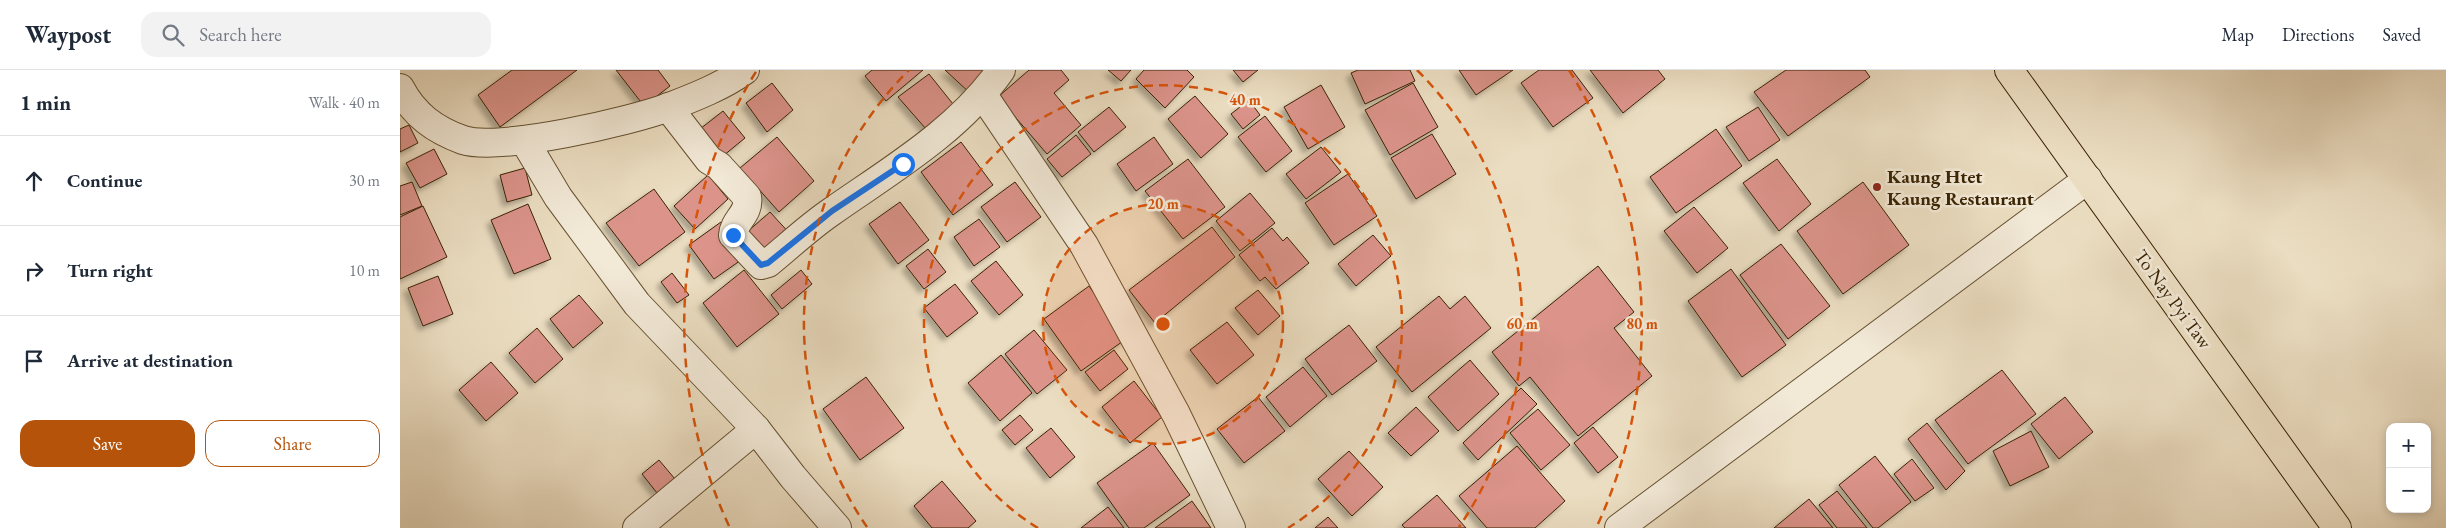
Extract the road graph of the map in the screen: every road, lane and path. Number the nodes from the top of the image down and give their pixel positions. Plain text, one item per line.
1 (745, 70) edge
2 (1001, 70) edge
3 (2009, 70) edge
4 (400, 88) edge
5 (983, 95) junction
6 (668, 107) junction
7 (524, 140) junction
8 (2088, 179) junction
9 (756, 429) junction
10 (637, 528) edge
11 (837, 528) edge
12 (1231, 528) edge
13 (1618, 528) edge
14 (2337, 528) edge

1 - 6 street
2 - 5 street
3 - 8 main road, To Nay Pyi Taw
4 - 7 street
5 - 6 street
5 - 12 street
6 - 7 street
7 - 9 street
8 - 13 street
8 - 14 main road, To Nay Pyi Taw
9 - 10 street
9 - 11 street

